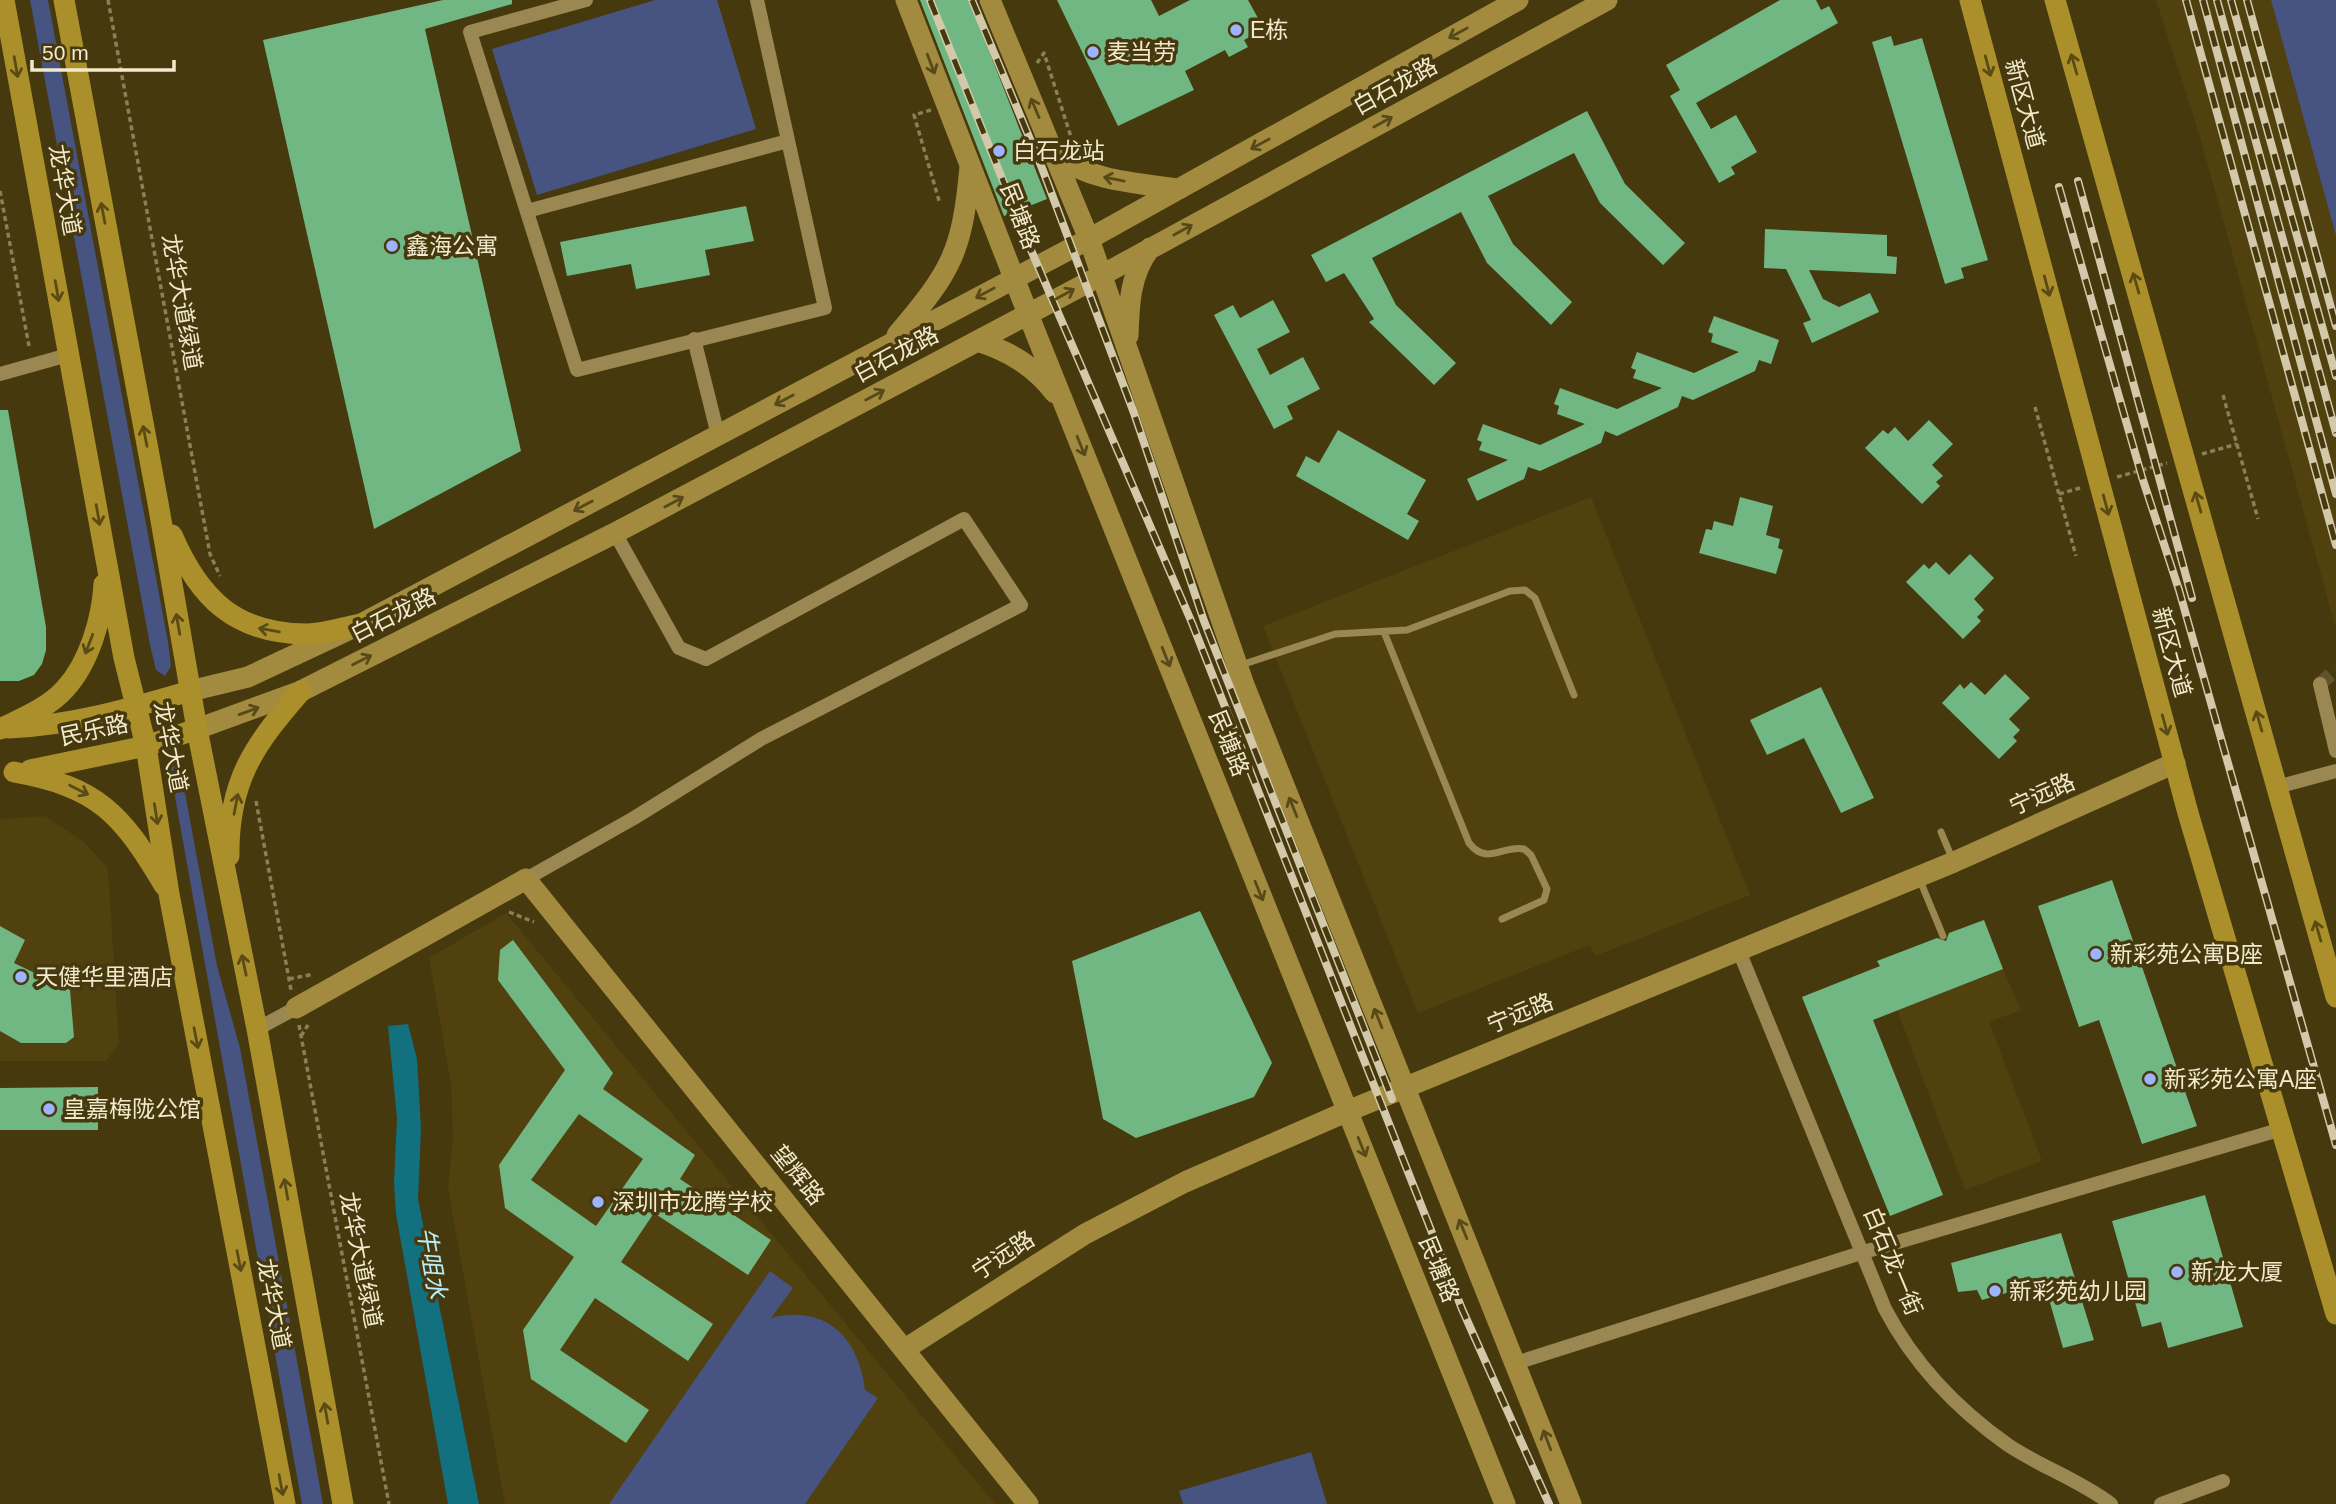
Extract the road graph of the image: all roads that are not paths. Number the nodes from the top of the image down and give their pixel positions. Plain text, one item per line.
1 (4, 0) edge
2 (64, 0) edge
3 (586, 0) edge
4 (757, 0) edge
5 (906, 0) edge
6 (990, 0) edge
7 (1518, 0) edge
8 (1607, 0) edge
9 (1970, 0) edge
10 (2055, 0) edge
11 (788, 141) junction
12 (1054, 154) junction
13 (970, 162) junction
14 (1179, 189) junction
15 (527, 211) junction
16 (1089, 239) junction
17 (1150, 248) junction
18 (1102, 275) junction
19 (1016, 277) junction
20 (1028, 314) junction
21 (694, 339) junction
22 (977, 341) junction
23 (890, 344) junction
24 (1128, 349) junction
25 (68, 355) junction
26 (0, 374) edge
27 (1064, 404) junction
28 (718, 435) junction
29 (158, 503) junction
30 (615, 533) junction
31 (105, 554) junction
32 (361, 624) junction
33 (1384, 632) junction
34 (1238, 666) junction
35 (2320, 684) dead end
36 (190, 691) junction
37 (301, 691) junction
38 (1574, 695) dead end
39 (137, 707) junction
40 (0, 729) edge
41 (197, 729) junction
42 (146, 746) junction
43 (2336, 751) edge
44 (2175, 763) junction
45 (2336, 771) edge
46 (7, 773) edge
47 (2277, 787) junction
48 (1941, 832) dead end
49 (1954, 862) junction
50 (1919, 877) junction
51 (526, 878) junction
52 (169, 894) junction
53 (230, 896) junction
54 (1502, 919) dead end
55 (1943, 936) dead end
56 (1739, 951) junction
57 (2336, 997) edge
58 (302, 1017) joint
59 (257, 1029) junction
60 (1406, 1088) junction
61 (1348, 1111) junction
62 (2282, 1129) junction
63 (1864, 1252) junction
64 (2336, 1314) edge
65 (905, 1349) junction
66 (1516, 1363) junction
67 (2223, 1481) dead end
68 (285, 1504) edge
69 (343, 1504) edge
70 (1028, 1504) edge
71 (1505, 1504) edge
72 (1571, 1504) edge
73 (2111, 1504) edge
74 (2161, 1504) edge

1 -> 25 main road, 龙华大道
29 -> 2 main road, 龙华大道
3 - 15 street
4 - 11 street
5 -> 13 main road, 民塘路
12 -> 6 main road, 民塘路
7 -> 14 main road, 白石龙路
17 -> 8 main road, 白石龙路
9 -> 44 main road, 新区大道
47 -> 10 main road
11 - 15 street
11 - 21 street
14 -> 12 main road
12 - 16 main road, 民塘路
13 - 19 main road, 民塘路
13 - 23 main road
14 - 16 main road, 白石龙路
15 - 21 street
16 - 18 main road, 民塘路
16 - 19 main road, 白石龙路
17 - 18 main road, 白石龙路
17 - 24 main road
20 -> 18 main road, 白石龙路
18 - 24 main road, 民塘路
19 - 20 main road, 民塘路
19 -> 23 main road, 白石龙路
20 - 22 main road, 白石龙路
20 - 27 main road, 民塘路
21 - 28 street
22 - 27 main road
30 -> 22 main road, 白石龙路
23 -> 28 main road, 白石龙路
24 - 34 main road, 民塘路
25 - 26 street
25 -> 31 main road, 龙华大道
27 -> 61 main road, 民塘路
28 -> 32 main road, 白石龙路
32 -> 29 main road
36 -> 29 main road, 龙华大道
37 -> 30 main road, 白石龙路
30 - 51 street
31 - 39 main road, 龙华大道
31 -> 40 main road
32 - 36 main road, 白石龙路
33 - 34 lane
33 - 38 lane
33 - 54 lane
60 -> 34 main road, 民塘路
35 - 43 street
36 - 39 main road, 民乐路
36 - 41 main road, 龙华大道
41 -> 37 main road, 白石龙路
53 -> 37 main road
39 - 40 main road, 民乐路
39 - 42 main road, 龙华大道
41 - 42 main road, 民乐路
41 - 53 main road, 龙华大道
42 - 46 main road, 民乐路
42 -> 52 main road, 龙华大道
44 - 49 main road, 宁远路
44 - 62 main road, 新区大道
45 - 47 street
46 -> 52 main road
57 -> 47 main road
48 - 49 lane
49 - 50 main road, 宁远路
50 - 55 lane
50 - 56 main road, 宁远路
51 - 58 main road
51 - 65 main road, 望辉路
52 -> 68 main road, 龙华大道
59 -> 53 main road, 龙华大道
56 - 60 main road, 宁远路
56 - 63 street, 白石龙一街
58 - 59 street
69 -> 59 main road, 龙华大道
60 - 61 main road, 宁远路
66 -> 60 main road, 民塘路
61 - 65 main road, 宁远路
61 -> 71 main road, 民塘路
62 - 63 street
62 - 64 main road, 新区大道
63 - 66 street
63 - 73 street, 白石龙一街
65 - 70 main road, 望辉路
72 -> 66 main road, 民塘路
67 - 74 street

